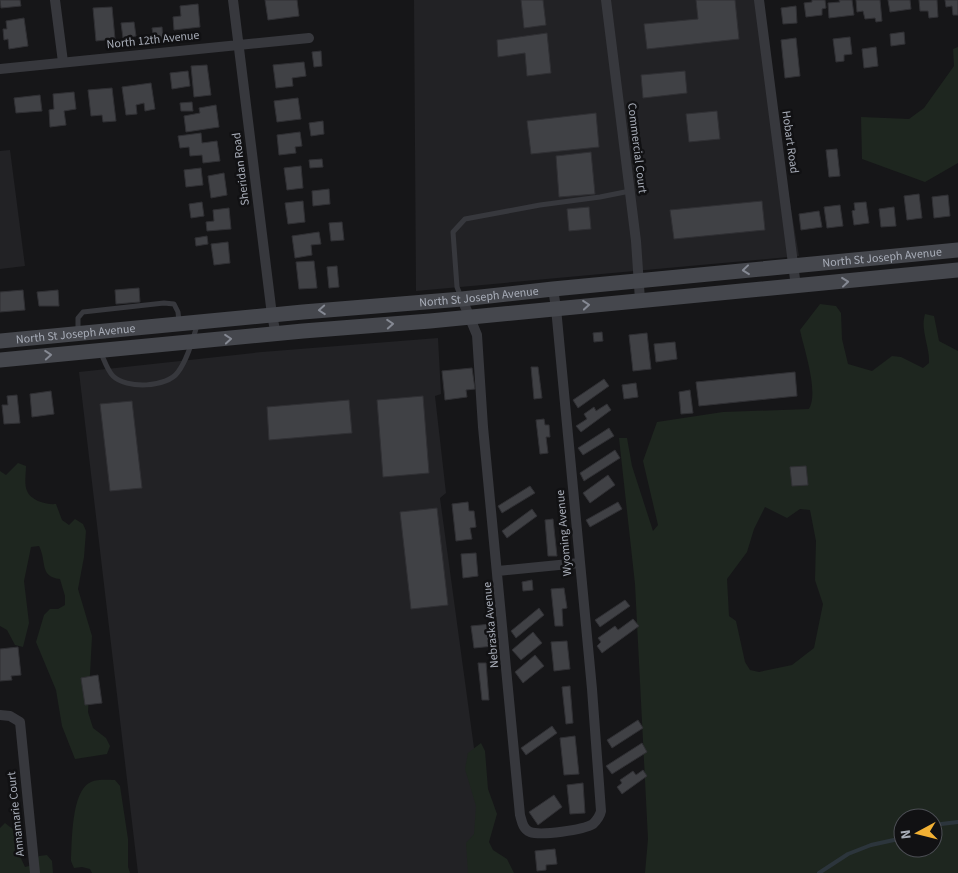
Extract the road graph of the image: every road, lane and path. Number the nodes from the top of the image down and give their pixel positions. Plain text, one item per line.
1 (55, 0) edge
2 (233, 0) edge
3 (606, 0) edge
4 (759, 0) edge
5 (309, 38) dead end
6 (239, 44) junction
7 (63, 62) junction
8 (0, 69) edge
9 (630, 191) junction
10 (958, 250) edge
11 (794, 265) junction
12 (958, 270) edge
13 (638, 280) junction
14 (796, 287) junction
15 (553, 289) junction
16 (462, 299) junction
17 (640, 300) junction
18 (556, 308) junction
19 (272, 315) junction
20 (470, 316) junction
21 (197, 323) junction
22 (179, 324) junction
23 (79, 334) junction
24 (276, 335) junction
25 (0, 340) edge
26 (192, 342) junction
27 (100, 351) junction
28 (0, 360) edge
29 (579, 563) junction
30 (498, 571) junction
31 (0, 715) edge
32 (599, 774) joint
33 (35, 873) edge

1 - 7 street
2 - 6 street, Sheridan Road
3 - 9 street, Commercial Court
4 - 11 street, Hobart Road
5 - 6 street, North 12th Avenue
6 - 7 street, North 12th Avenue
6 - 19 street, Sheridan Road
7 - 8 street, North 12th Avenue
9 - 13 street, Commercial Court
9 - 16 lane
10 - 11 main road, North St Joseph Avenue
11 -> 13 main road, North St Joseph Avenue
11 - 14 street, Hobart Road
14 -> 12 main road, North St Joseph Avenue
13 - 15 main road, North St Joseph Avenue
13 - 17 street, Commercial Court
14 - 17 main road, North St Joseph Avenue
15 - 16 main road, North St Joseph Avenue
15 - 18 street, Wyoming Avenue
16 -> 19 main road, North St Joseph Avenue
16 - 20 street, Nebraska Avenue
18 -> 17 main road, North St Joseph Avenue
18 - 20 main road, North St Joseph Avenue
18 - 29 street, Wyoming Avenue
19 - 21 main road, North St Joseph Avenue
19 - 24 street, Sheridan Road
24 -> 20 main road, North St Joseph Avenue
20 - 30 street, Nebraska Avenue
21 - 22 main road, North St Joseph Avenue
21 - 26 lane
22 - 23 main road, North St Joseph Avenue
22 - 23 lane
23 - 25 main road, North St Joseph Avenue
26 -> 24 main road, North St Joseph Avenue
26 - 27 main road, North St Joseph Avenue
26 - 27 lane
28 -> 27 main road, North St Joseph Avenue
29 - 30 street
29 - 32 street, Wyoming Avenue
30 - 32 street, Nebraska Avenue
31 - 33 street, Annamarie Court

